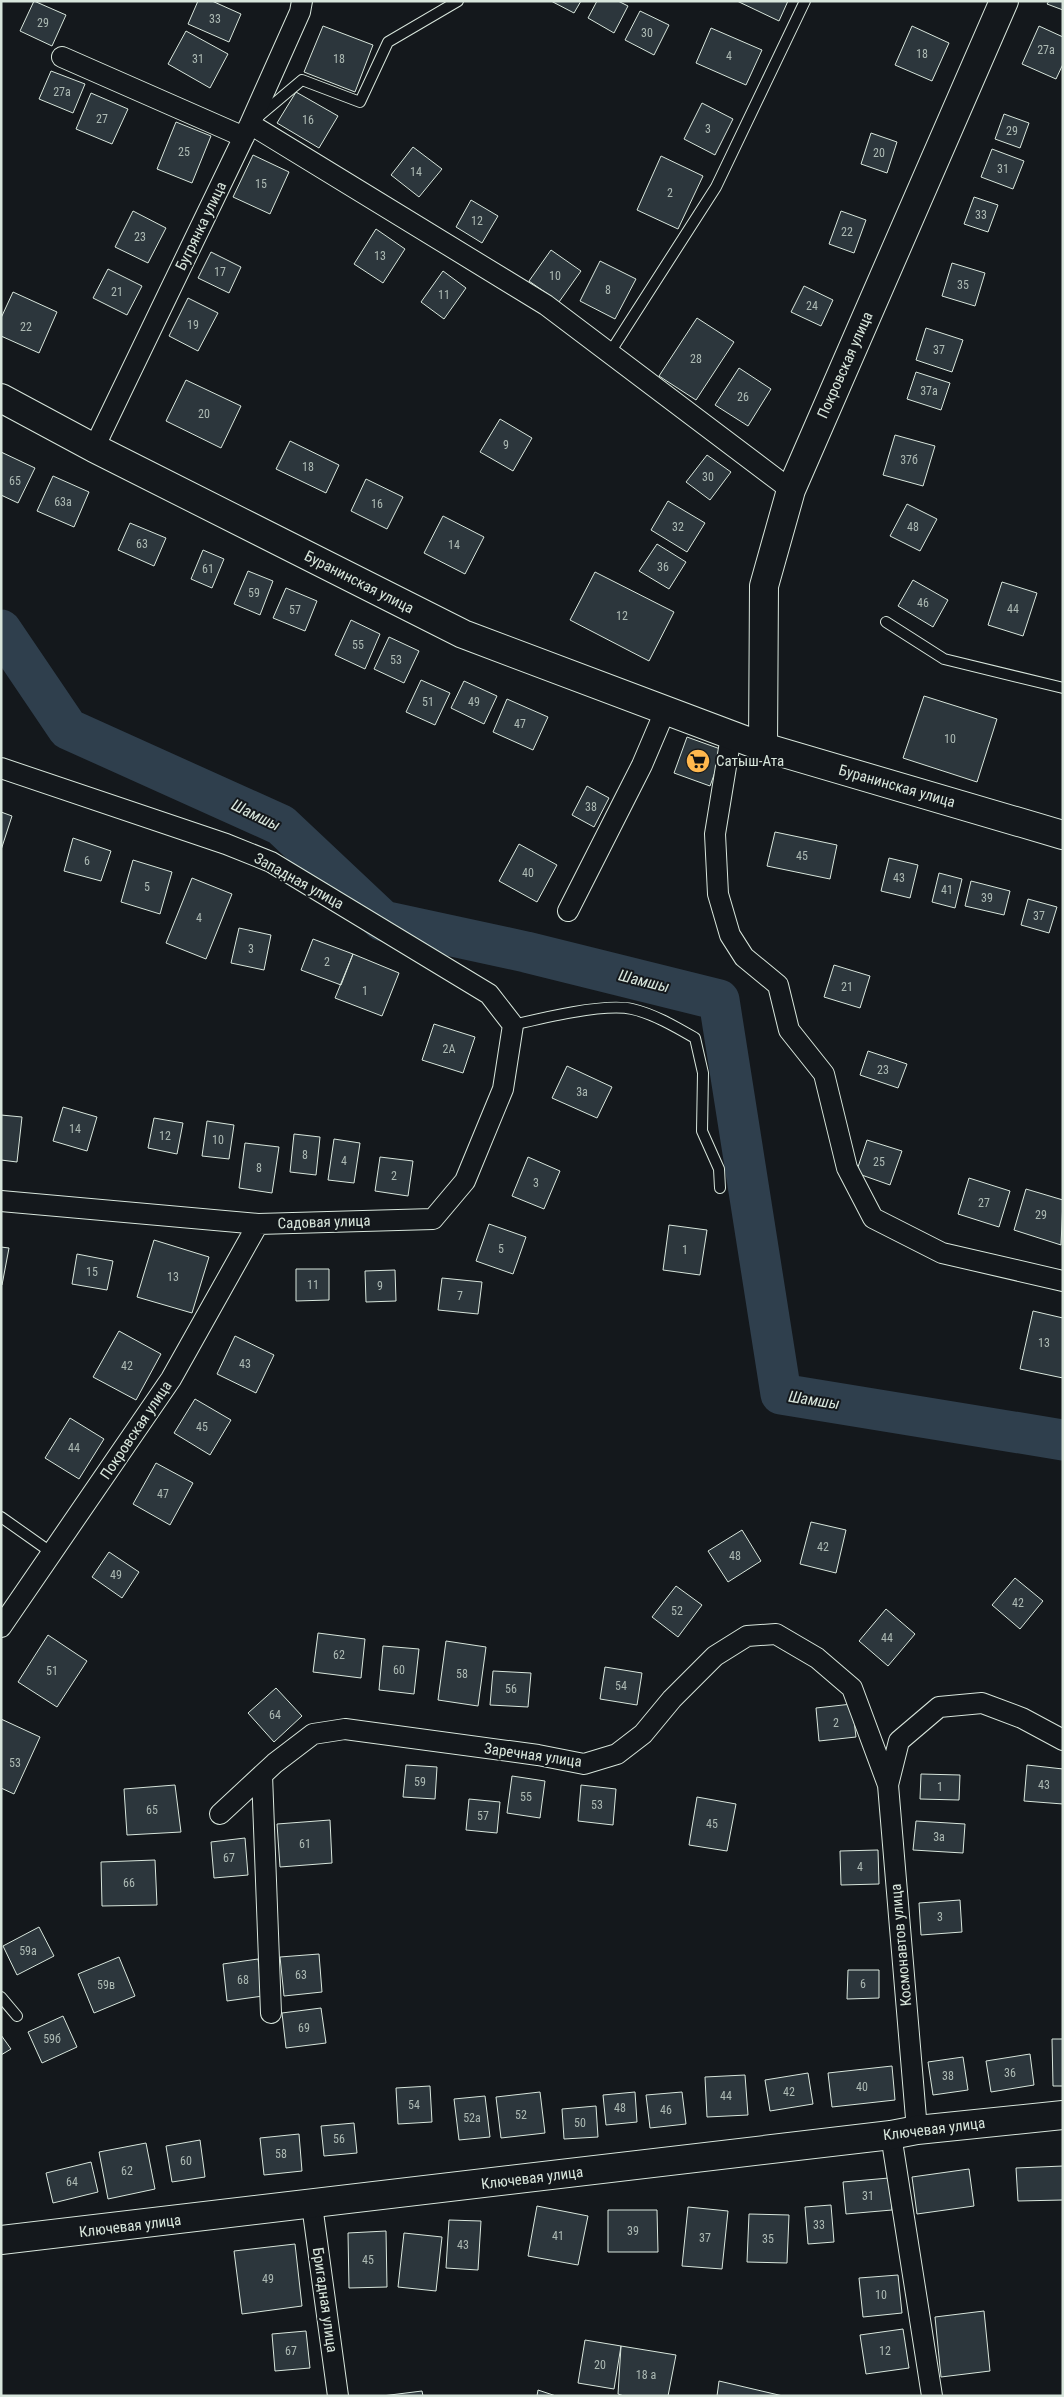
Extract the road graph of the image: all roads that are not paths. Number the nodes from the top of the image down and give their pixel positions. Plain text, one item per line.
1 (302, 1) edge
2 (458, 1) edge
3 (805, 1) edge
4 (1004, 1) edge
5 (62, 57) dead end
6 (247, 130) junction
7 (609, 354) junction
8 (1, 398) edge
9 (94, 448) junction
10 (791, 490) junction
11 (886, 622) dead end
12 (1063, 688) edge
13 (665, 711) junction
14 (731, 736) junction
15 (763, 748) junction
16 (1, 768) edge
17 (1063, 835) edge
18 (568, 911) dead end
19 (513, 1025) junction
20 (720, 1188) dead end
21 (1, 1201) edge
22 (258, 1224) junction
23 (1063, 1282) edge
24 (1, 1517) edge
25 (52, 1553) junction
26 (1, 1627) edge
27 (1063, 1740) edge
28 (878, 1762) joint
29 (262, 1775) junction
30 (888, 1785) junction
31 (220, 1814) dead end
32 (1, 1997) edge
33 (271, 2013) dead end
34 (17, 2016) dead end
35 (1063, 2115) edge
36 (904, 2132) junction
37 (312, 2205) junction
38 (1, 2240) edge
39 (338, 2396) edge
40 (932, 2396) edge

1 - 6 street, Бугрянка улица
2 - 6 lane
3 - 7 lane
4 - 10 street, Покровская улица
5 - 6 street
6 - 7 street
6 - 9 street, Бугрянка улица
7 - 10 street
8 - 9 street, Буранинская улица
9 - 13 street, Буранинская улица
10 - 15 street, Покровская улица
11 - 12 lane
13 - 14 street, Буранинская улица
13 - 18 street
14 - 15 street, Буранинская улица
14 - 23 street
15 - 17 street, Буранинская улица
16 - 19 street, Западная улица
19 - 20 lane
19 - 22 street, Садовая улица
21 - 22 street, Садовая улица
22 - 25 street, Покровская улица
24 - 25 lane
25 - 26 street, Покровская улица
27 - 30 street
28 - 29 street, Заречная улица
28 - 30 street, Космонавтов улица
29 - 31 street, Заречная улица
29 - 33 street
30 - 36 street, Космонавтов улица
32 - 34 lane
35 - 36 street, Ключевая улица
36 - 37 street, Ключевая улица
36 - 40 street, Космонавтов улица
37 - 38 street, Ключевая улица
37 - 39 street, Бригадная улица

